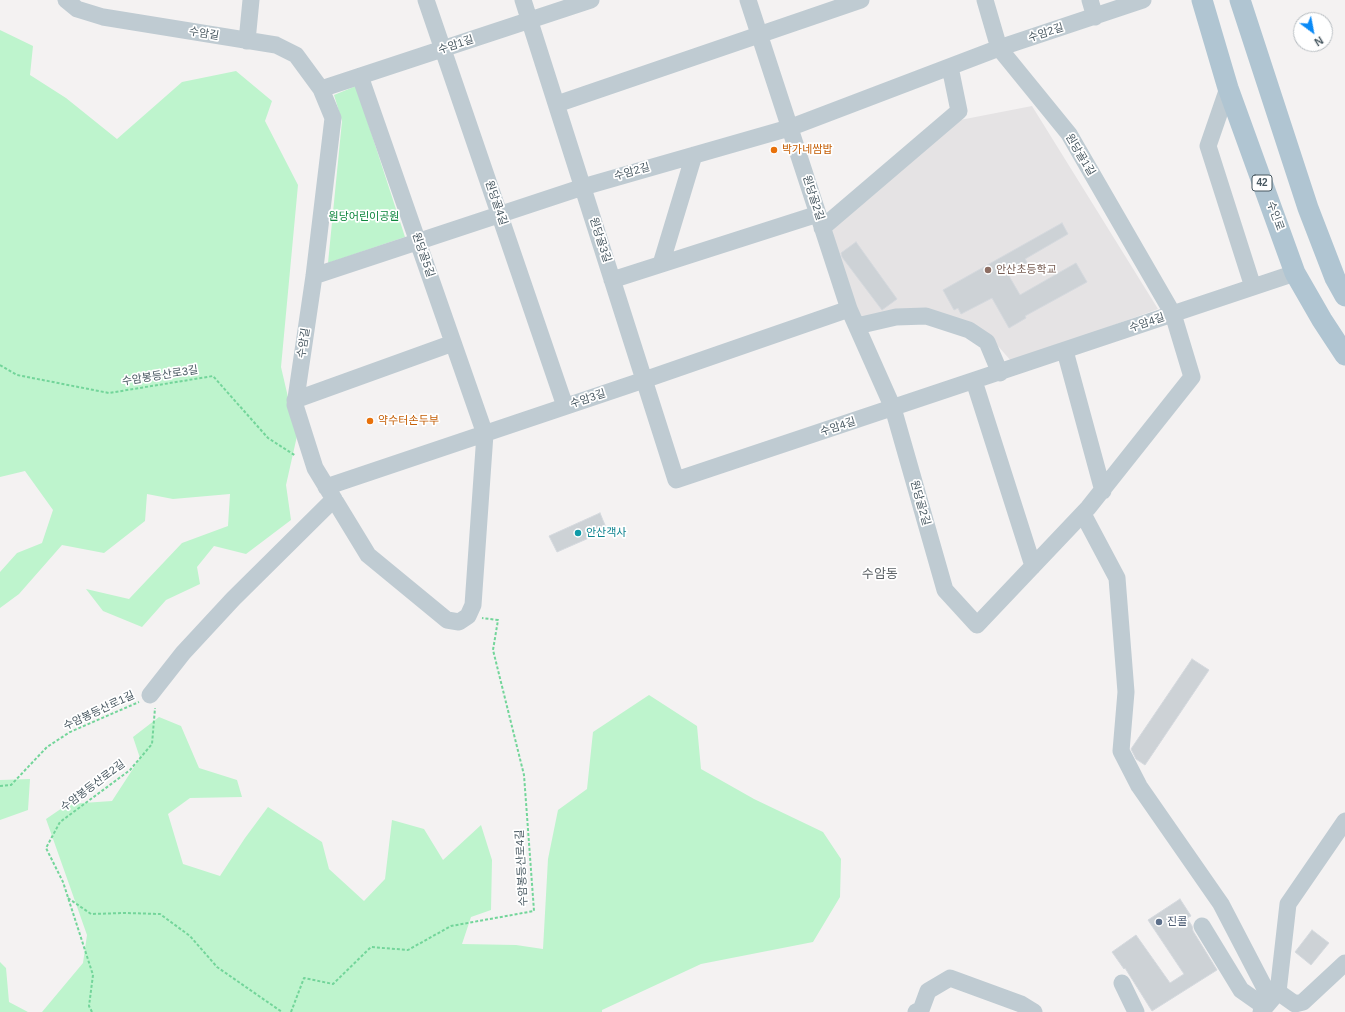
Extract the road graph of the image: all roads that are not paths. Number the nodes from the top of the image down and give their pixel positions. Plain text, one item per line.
1 (66, 0) edge
2 (251, 0) edge
3 (426, 0) edge
4 (523, 0) edge
5 (591, 0) edge
6 (748, 0) edge
7 (861, 0) edge
8 (984, 0) edge
9 (1090, 0) edge
10 (1143, 0) edge
11 (1202, 0) edge
12 (1240, 0) edge
13 (1095, 17) junction
14 (530, 20) junction
15 (760, 35) junction
16 (247, 41) junction
17 (999, 48) junction
18 (443, 49) junction
19 (950, 67) junction
20 (360, 76) junction
21 (1228, 88) junction
22 (321, 89) junction
23 (557, 104) junction
24 (789, 128) junction
25 (694, 155) junction
26 (583, 187) junction
27 (500, 214) junction
28 (820, 221) junction
29 (418, 242) junction
30 (662, 264) junction
31 (1295, 273) junction
32 (314, 276) junction
33 (612, 280) junction
34 (1253, 287) junction
35 (1345, 296) edge
36 (849, 309) junction
37 (1173, 314) junction
38 (857, 326) junction
39 (453, 343) junction
40 (1065, 351) junction
41 (1345, 355) edge
42 (1000, 373) junction
43 (644, 380) junction
44 (974, 381) junction
45 (295, 400) junction
46 (565, 406) junction
47 (894, 408) junction
48 (485, 434) junction
49 (676, 480) joint
50 (1103, 491) junction
51 (330, 493) junction
52 (1083, 514) junction
53 (1033, 566) junction
54 (153, 690) road end
55 (1345, 821) edge
56 (1202, 926) dead end
57 (1345, 962) edge
58 (1122, 983) dead end
59 (1269, 1003) edge
60 (916, 1012) edge
61 (1034, 1012) edge
62 (1136, 1012) edge

1 - 16 street, 수암길
2 - 16 street
3 - 18 street, 원당골4길
4 - 14 street, 원당골3길
5 - 14 street, 수암1길
6 - 15 street, 원당골2길
7 - 15 street
8 - 17 street, 원당골1길
9 - 13 street
10 - 13 street, 수암2길
11 - 21 main road, 수인로 / 42
12 - 35 main road
13 - 17 street, 수암2길
14 - 18 street, 수암1길
14 - 23 street, 원당골3길
15 - 23 street
15 - 24 street, 원당골2길
16 - 22 street, 수암길
17 - 19 street, 수암2길
17 - 37 street, 원당골1길
18 - 20 street, 수암1길
18 - 27 street, 원당골4길
19 - 24 street, 수암2길
19 - 28 street
20 - 22 street, 수암1길
20 - 29 street, 원당골5길
21 - 31 main road, 수인로 / 42
21 - 34 street
22 - 32 street, 수암길
23 - 26 street, 원당골3길
24 - 25 street, 수암2길
24 - 28 street, 원당골2길
25 - 26 street, 수암2길
25 - 30 street
26 - 27 street, 수암2길
26 - 33 street, 원당골3길
27 - 29 street, 수암2길
27 - 46 street, 원당골4길
28 - 30 street
28 - 36 street, 원당골2길
29 - 32 street, 수암2길
29 - 39 street, 원당골5길
30 - 33 street
31 - 34 street, 수암4길
31 - 41 main road, 수인로 / 42
32 - 45 street, 수암길
33 - 43 street, 원당골3길
34 - 37 street, 수암4길
36 - 38 street, 원당골2길
36 - 43 street, 수암3길
37 - 40 street, 수암4길
37 - 50 street, 원당골2길
38 - 42 street
38 - 47 street, 원당골2길
39 - 45 street
39 - 48 street, 원당골5길
40 - 42 street, 수암4길
40 - 50 street
42 - 44 street, 수암4길
43 - 46 street, 수암3길
43 - 49 street, 원당골3길
44 - 47 street, 수암4길
44 - 53 street
45 - 51 street, 수암길
46 - 48 street, 수암3길
47 - 49 street, 수암4길
47 - 53 street, 원당골2길
48 - 51 street, 수암3길
48 - 51 street, 수암길
50 - 52 street, 원당골2길
51 - 54 street
52 - 53 street, 원당골2길
52 - 59 street
55 - 59 street
56 - 59 street
57 - 59 street
58 - 62 street
60 - 61 street

